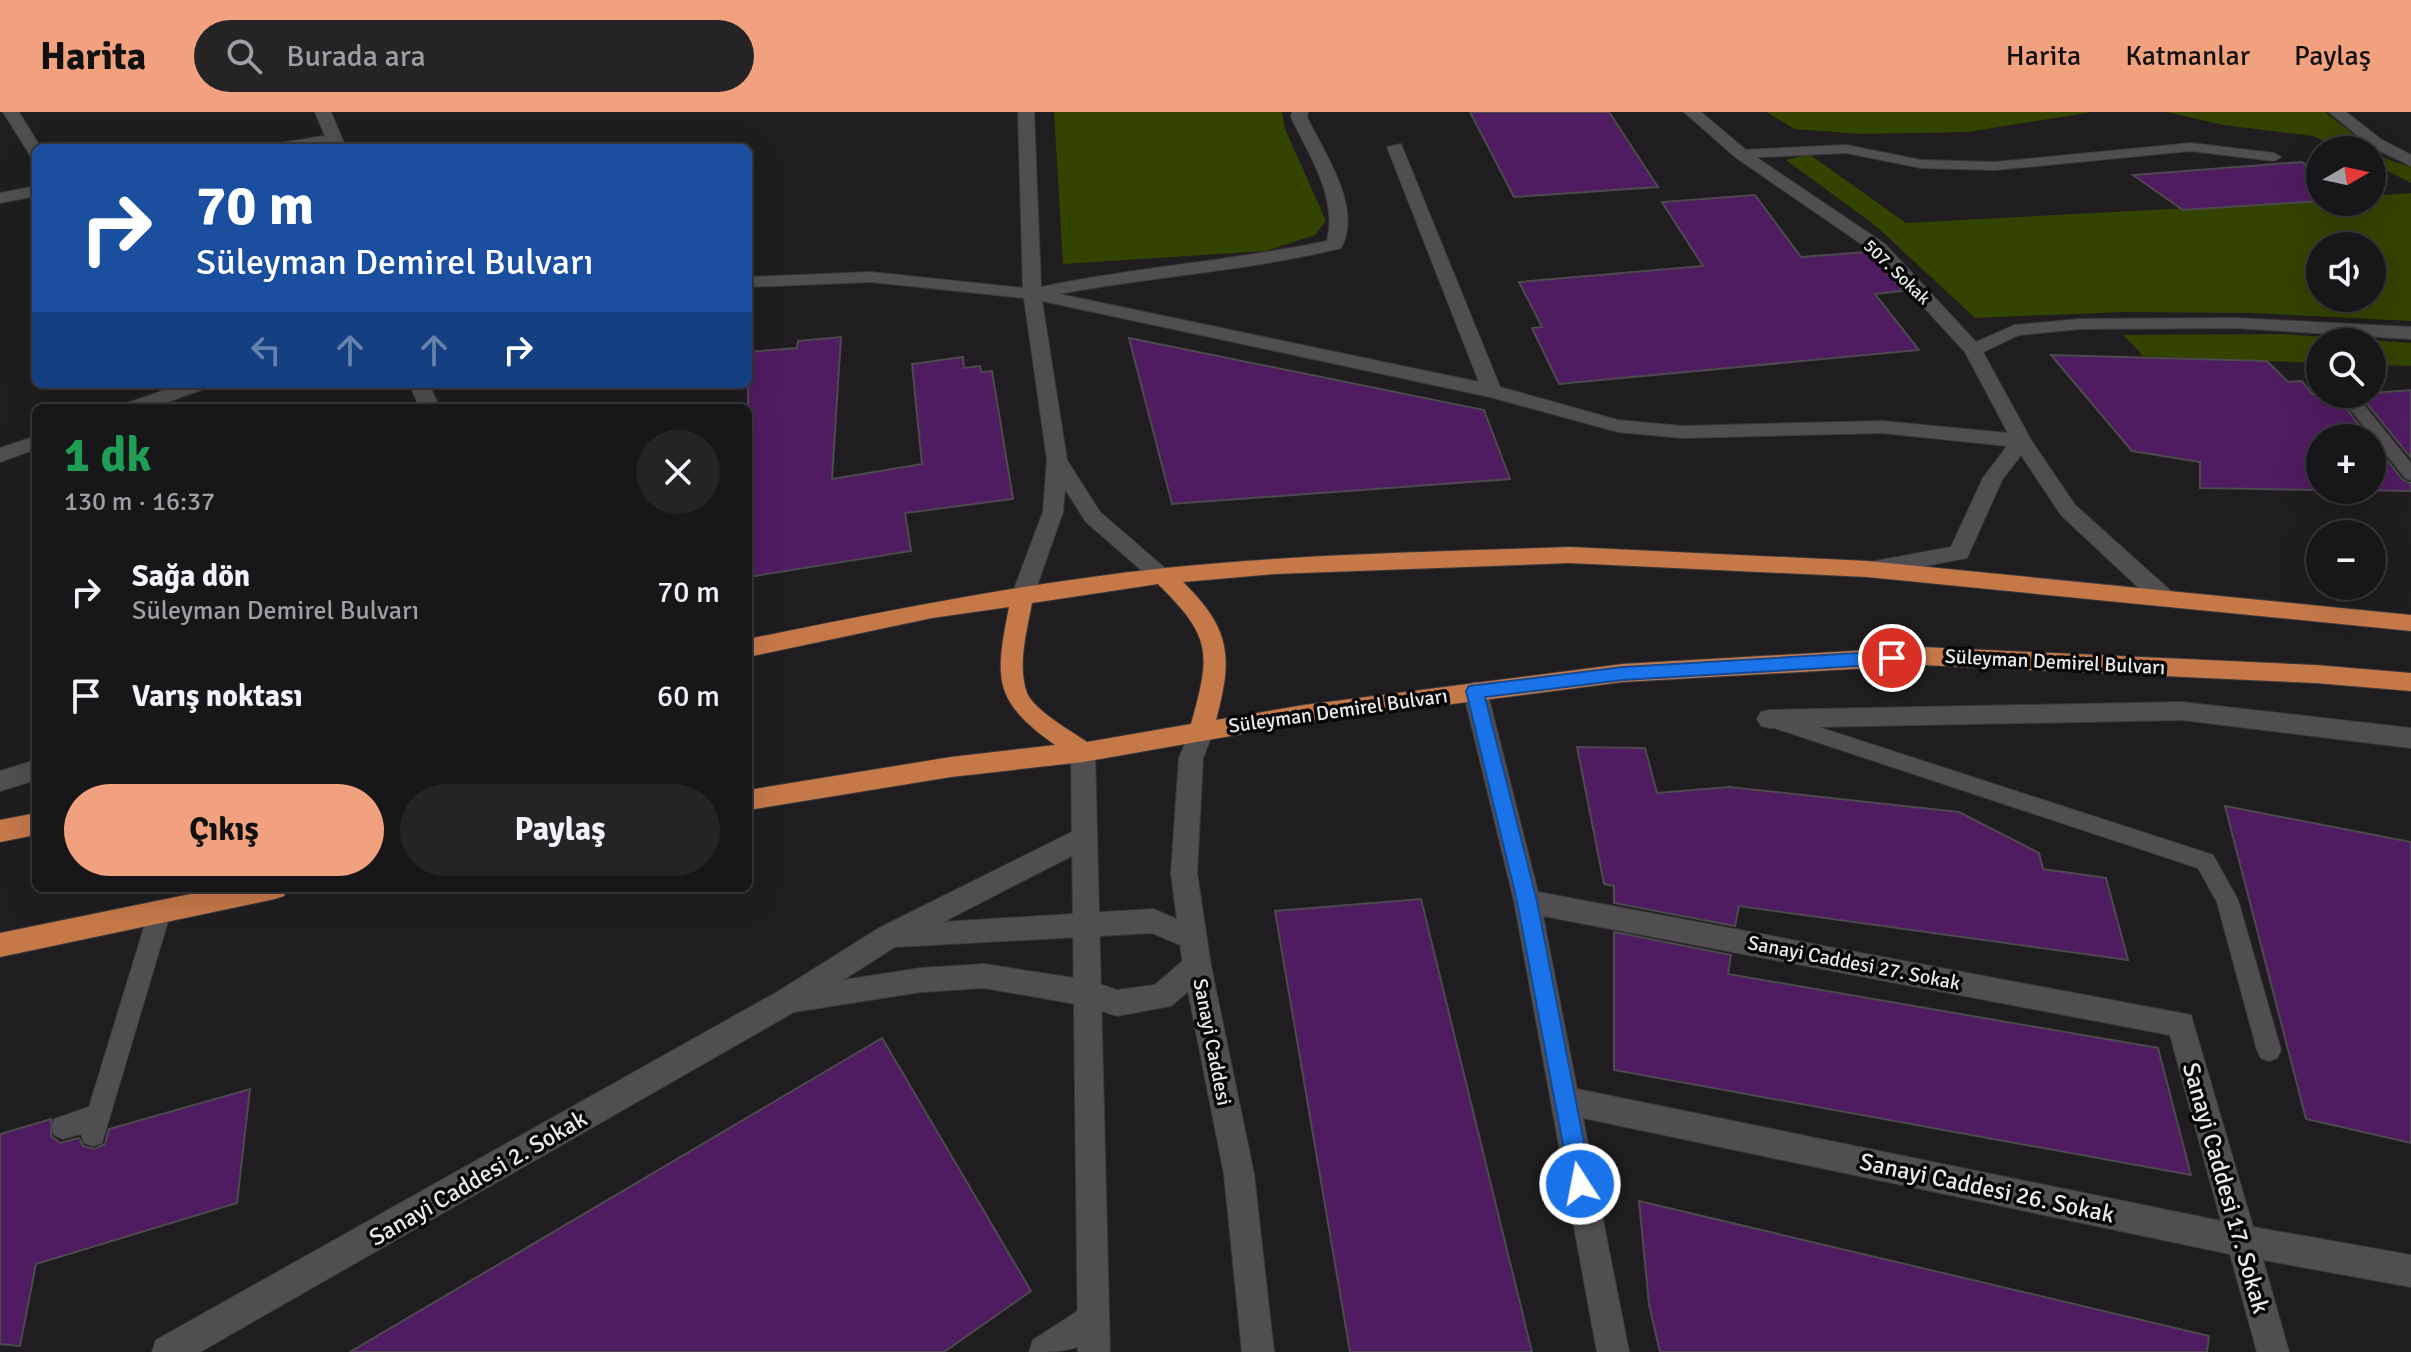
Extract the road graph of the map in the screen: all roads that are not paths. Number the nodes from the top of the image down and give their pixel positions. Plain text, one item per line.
1 (11, 112) edge
2 (323, 112) edge
3 (1026, 112) edge
4 (1300, 112) edge
5 (1692, 112) edge
6 (2337, 112) edge
7 (337, 143) edge
8 (32, 146) edge
9 (1395, 147) dead end
10 (1741, 154) junction
11 (2274, 157) dead end
12 (2411, 161) edge
13 (32, 192) edge
14 (0, 198) edge
15 (752, 282) edge
16 (1032, 294) junction
17 (2411, 333) edge
18 (1973, 350) junction
19 (189, 388) edge
20 (1492, 391) junction
21 (143, 404) edge
22 (2357, 408) edge
23 (2022, 441) junction
24 (32, 443) edge
25 (0, 455) edge
26 (1057, 460) junction
27 (2411, 474) edge
28 (1867, 569) junction
29 (1163, 576) junction
30 (1022, 597) junction
31 (2164, 598) junction
32 (2411, 623) edge
33 (752, 647) edge
34 (2411, 682) edge
35 (1475, 691) junction
36 (1769, 719) joint
37 (1201, 732) junction
38 (2411, 738) edge
39 (1083, 752) junction
40 (32, 771) edge
41 (0, 781) edge
42 (752, 799) edge
43 (32, 825) edge
44 (0, 831) edge
45 (1084, 837) junction
46 (255, 892) edge
47 (1527, 901) junction
48 (160, 911) junction
49 (1086, 925) junction
50 (889, 936) junction
51 (0, 945) edge
52 (1194, 952) junction
53 (1087, 993) junction
54 (787, 1001) junction
55 (2181, 1024) joint
56 (2269, 1050) dead end
57 (1564, 1100) junction
58 (63, 1127) dead end
59 (2239, 1240) junction
60 (2411, 1271) edge
61 (1093, 1317) junction
62 (168, 1352) edge
63 (1045, 1352) edge
64 (1094, 1352) edge
65 (1258, 1352) edge
66 (1613, 1352) edge
67 (2273, 1352) edge

1 - 8 street
2 - 7 street
3 - 16 street
4 - 16 street
5 - 10 street, 507. Sokak
6 - 12 street
9 - 20 street
10 - 11 lane
10 - 18 street, 507. Sokak
13 - 14 street
15 - 16 street
16 - 20 street
16 - 26 street
17 - 18 street
18 - 23 street, 507. Sokak
19 - 21 street
20 - 23 street
22 - 27 lane
23 - 28 street
23 - 31 street, 507. Sokak
24 - 25 street
26 - 29 street
26 - 30 street
28 - 29 highway
28 - 31 highway
29 - 30 highway
29 - 37 highway
30 - 33 highway
30 - 39 highway
31 - 32 highway
34 - 35 highway, Süleyman Demirel Bulvarı
35 - 37 highway, Süleyman Demirel Bulvarı
35 - 47 street
36 - 38 street
36 - 56 lane
37 - 39 highway, Süleyman Demirel Bulvarı
37 - 52 street, Sanayi Caddesi
39 - 42 highway, Süleyman Demirel Bulvarı
39 - 45 street
40 - 41 street
43 - 44 highway
45 - 49 street
45 - 50 street, Sanayi Caddesi 2. Sokak
46 - 48 highway
47 - 55 street, Sanayi Caddesi 27. Sokak
47 - 57 street
48 - 51 highway
48 - 58 lane
49 - 50 street
49 - 52 street
49 - 53 street
50 - 54 street, Sanayi Caddesi 2. Sokak
52 - 53 street, Sanayi Caddesi 2. Sokak
52 - 65 street, Sanayi Caddesi
53 - 54 street, Sanayi Caddesi 2. Sokak
53 - 61 street
54 - 62 street, Sanayi Caddesi 2. Sokak
55 - 59 street, Sanayi Caddesi 17. Sokak
57 - 59 street, Sanayi Caddesi 26. Sokak
57 - 66 street
59 - 60 street, Sanayi Caddesi 26. Sokak
59 - 67 street, Sanayi Caddesi 17. Sokak
61 - 63 street
61 - 64 street

